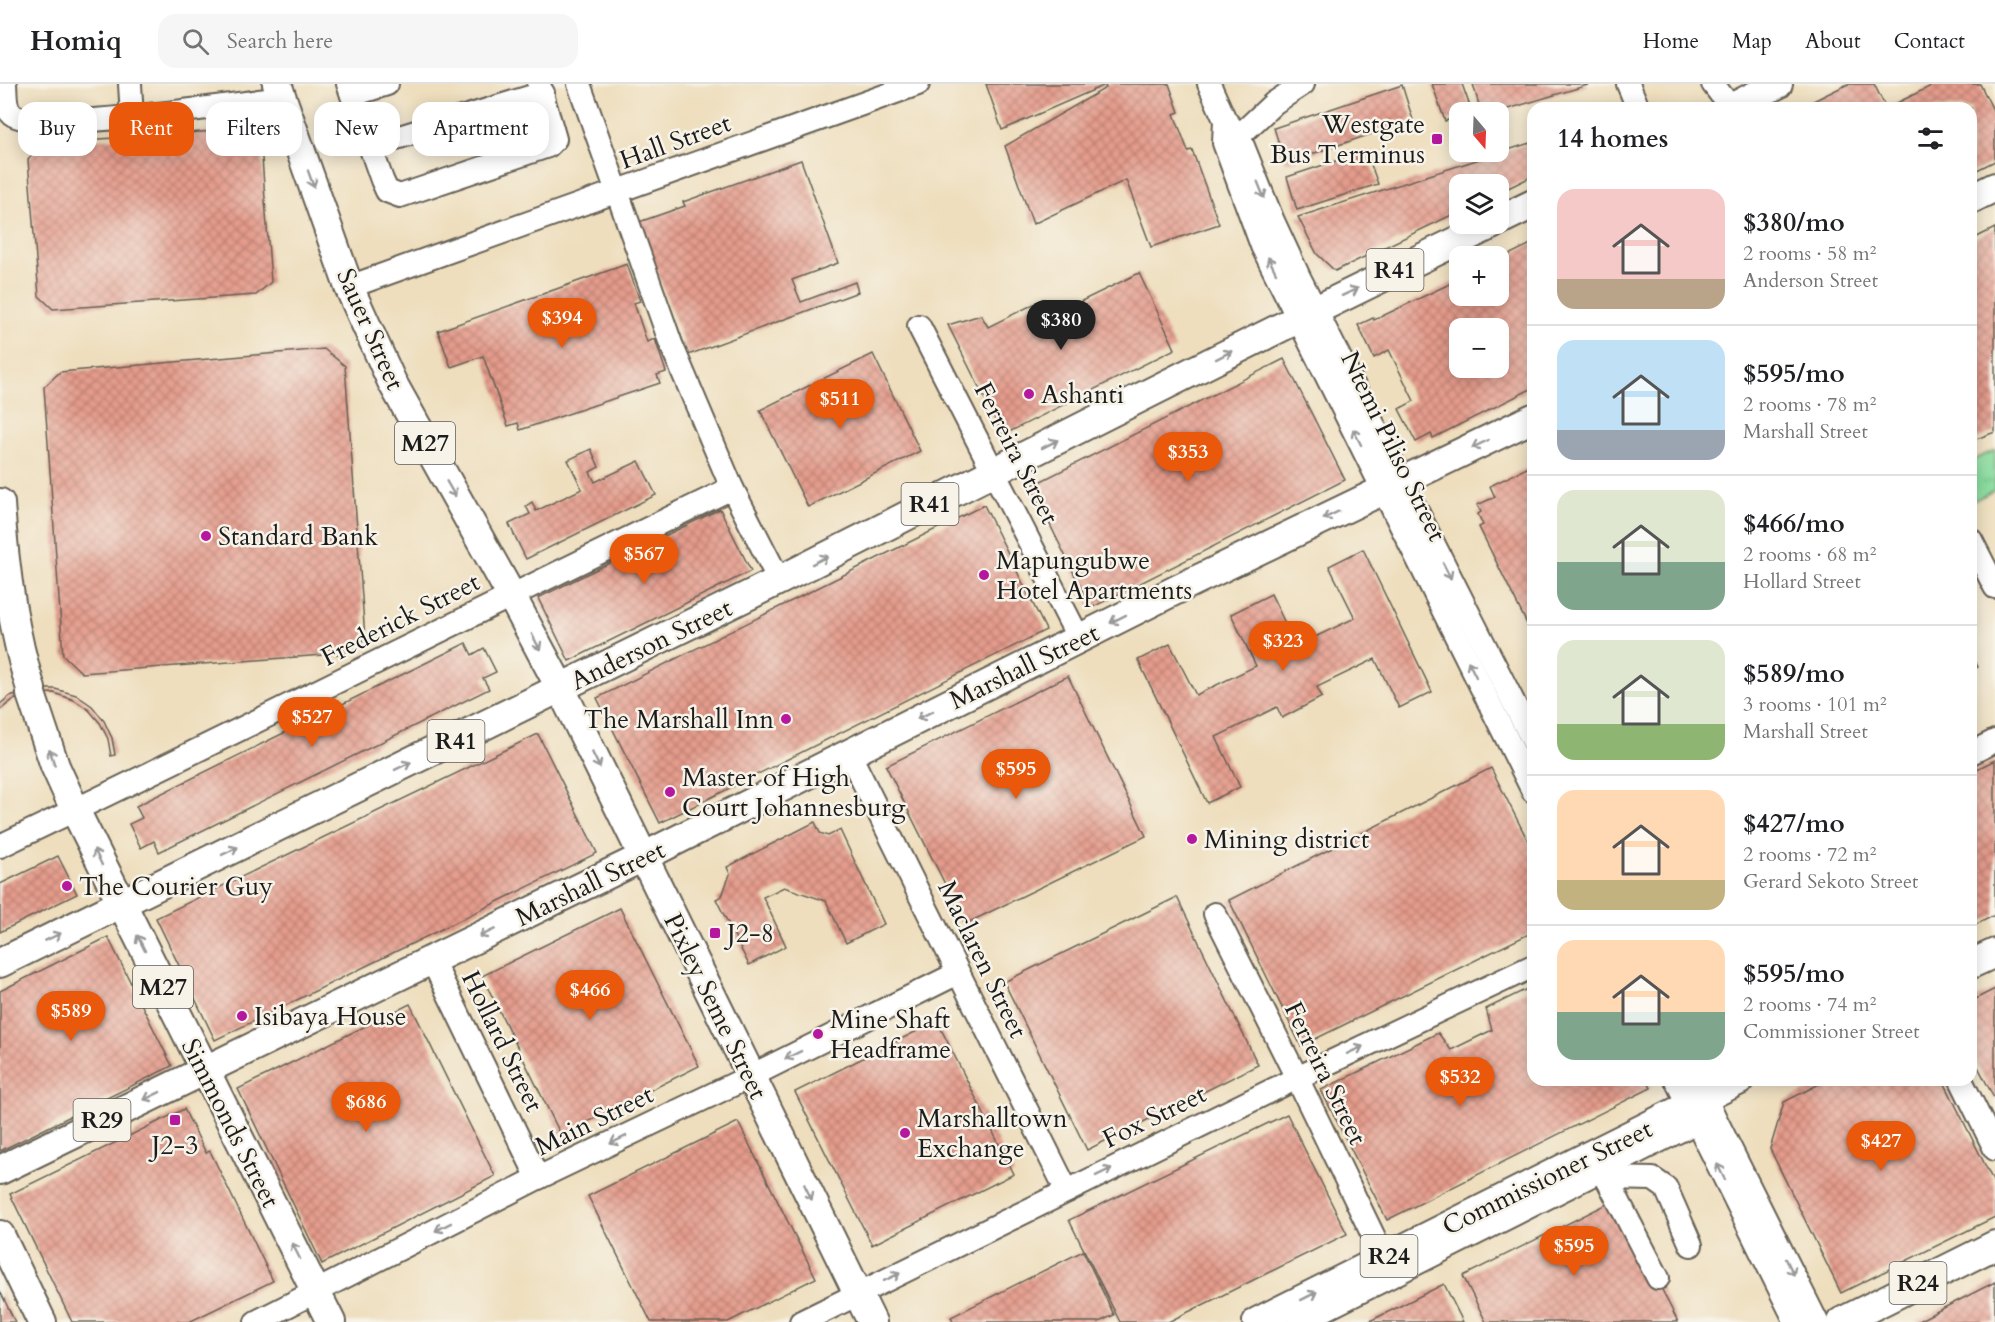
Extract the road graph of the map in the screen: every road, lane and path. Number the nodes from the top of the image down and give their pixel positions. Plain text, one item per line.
1 (5, 84) edge
2 (130, 84) edge
3 (387, 84) edge
4 (579, 84) edge
5 (918, 84) edge
6 (1209, 84) edge
7 (1303, 84) edge
8 (1628, 84) edge
9 (1713, 84) edge
10 (1779, 84) edge
11 (541, 88) edge
12 (350, 90) edge
13 (279, 91) edge
14 (131, 102) edge
15 (1636, 102) edge
16 (1741, 102) edge
17 (194, 106) edge
18 (109, 118) edge
19 (1229, 133) junction
20 (400, 136) edge
21 (374, 156) edge
22 (1995, 187) edge
23 (617, 192) junction
24 (1977, 196) edge
25 (1527, 207) edge
26 (1509, 216) edge
27 (1472, 234) edge
28 (349, 287) junction
29 (1306, 313) junction
30 (919, 326) dead end
31 (1527, 421) edge
32 (995, 472) junction
33 (1392, 486) junction
34 (732, 488) junction
35 (0, 502) edge
36 (1977, 552) edge
37 (779, 580) junction
38 (1995, 587) edge
39 (511, 595) junction
40 (1079, 639) junction
41 (561, 689) junction
42 (1527, 730) edge
43 (1995, 741) edge
44 (1977, 750) edge
45 (849, 753) junction
46 (1527, 778) edge
47 (75, 810) junction
48 (0, 846) edge
49 (643, 857) junction
50 (121, 904) junction
51 (1215, 915) dead end
52 (1995, 953) edge
53 (432, 960) junction
54 (1977, 961) edge
55 (0, 963) edge
56 (1527, 969) edge
57 (958, 973) junction
58 (205, 1070) junction
59 (751, 1076) junction
60 (1297, 1078) junction
61 (1682, 1086) edge
62 (1730, 1086) edge
63 (1964, 1086) edge
64 (1700, 1105) edge
65 (1995, 1149) edge
66 (0, 1170) edge
67 (1605, 1175) junction
68 (538, 1178) junction
69 (1067, 1191) junction
70 (0, 1235) edge
71 (1691, 1245) dead end
72 (1995, 1245) edge
73 (1384, 1258) junction
74 (1658, 1278) dead end
75 (316, 1292) junction
76 (858, 1294) junction
77 (42, 1322) edge
78 (256, 1322) edge
79 (331, 1322) edge
80 (801, 1322) edge
81 (872, 1322) edge
82 (1257, 1322) edge
83 (1300, 1322) edge
84 (1796, 1322) edge
85 (1817, 1322) edge
86 (1841, 1322) edge

1 - 18 street
2 - 14 street
3 - 12 street
4 - 23 street
5 - 23 street, Hall Street
6 - 19 street, Ntemi Piliso Street
7 - 19 street
8 - 15 street
9 - 16 street
10 - 16 main road
11 - 20 street
11 - 21 street
13 - 17 street
13 -> 28 main road, Sauer Street / M27
19 - 29 street, Ntemi Piliso Street
22 - 24 main road
23 - 28 street, Hall Street
23 - 34 street
25 - 26 main road
29 -> 27 main road, R41
28 -> 39 main road, Sauer Street / M27
32 -> 29 main road, Anderson Street / R41
29 - 33 street, Ntemi Piliso Street
30 - 32 street, Ferreira Street
31 -> 33 main road, Marshall Street
37 -> 32 main road, Anderson Street / R41
32 - 40 street, Ferreira Street
33 -> 40 main road, Marshall Street
33 -> 42 street, Ntemi Piliso Street
46 -> 33 street, Ntemi Piliso Street
34 - 37 street
34 - 39 street, Frederick Street
47 -> 35 main road, Simmonds Street / M27
36 - 38 street
37 - 41 main road, Anderson Street / R41
39 -> 41 main road, Sauer Street / M27
39 - 47 street, Frederick Street
40 -> 45 main road, Marshall Street
41 -> 49 main road, Pixley Seme Street / M27
50 -> 41 main road, Anderson Street / R41
43 - 44 street
45 - 49 main road, Marshall Street
45 - 57 street, Maclaren Street
47 - 48 street, Frederick Street
50 -> 47 main road, Simmonds Street / M27
49 -> 53 main road, Marshall Street
49 - 59 main road, Pixley Seme Street / M27
55 -> 50 main road, Anderson Street
58 -> 50 main road, Simmonds Street / M27
51 - 60 street, Ferreira Street
52 - 54 main road
53 - 58 main road, Marshall Street
53 - 68 street, Hollard Street
60 -> 56 street, Fox Street
57 -> 59 street, Main Street
57 - 69 street, Maclaren Street
58 -> 66 main road, Marshall Street / R29
75 -> 58 main road, Simmonds Street / M27
59 -> 68 street, Main Street
59 -> 76 main road, Pixley Seme Street / M27
69 -> 60 street, Fox Street
60 - 73 street, Ferreira Street
61 - 64 street
62 - 64 main road, Commissioner Street / R24
63 - 65 street
64 - 67 street
64 - 73 main road, Commissioner Street / R24
84 -> 64 street
64 -> 85 street
67 - 71 street
67 - 74 street
67 - 83 street
68 -> 75 street, Main Street
76 -> 69 street, Fox Street
70 - 77 main road
72 - 86 main road, R24
82 -> 73 main road, Commissioner Street / R24
75 - 78 street, Main Street
75 - 79 main road, Simmonds Street / M27
76 - 80 street, Fox Street
76 - 81 main road, Pixley Seme Street / M27

